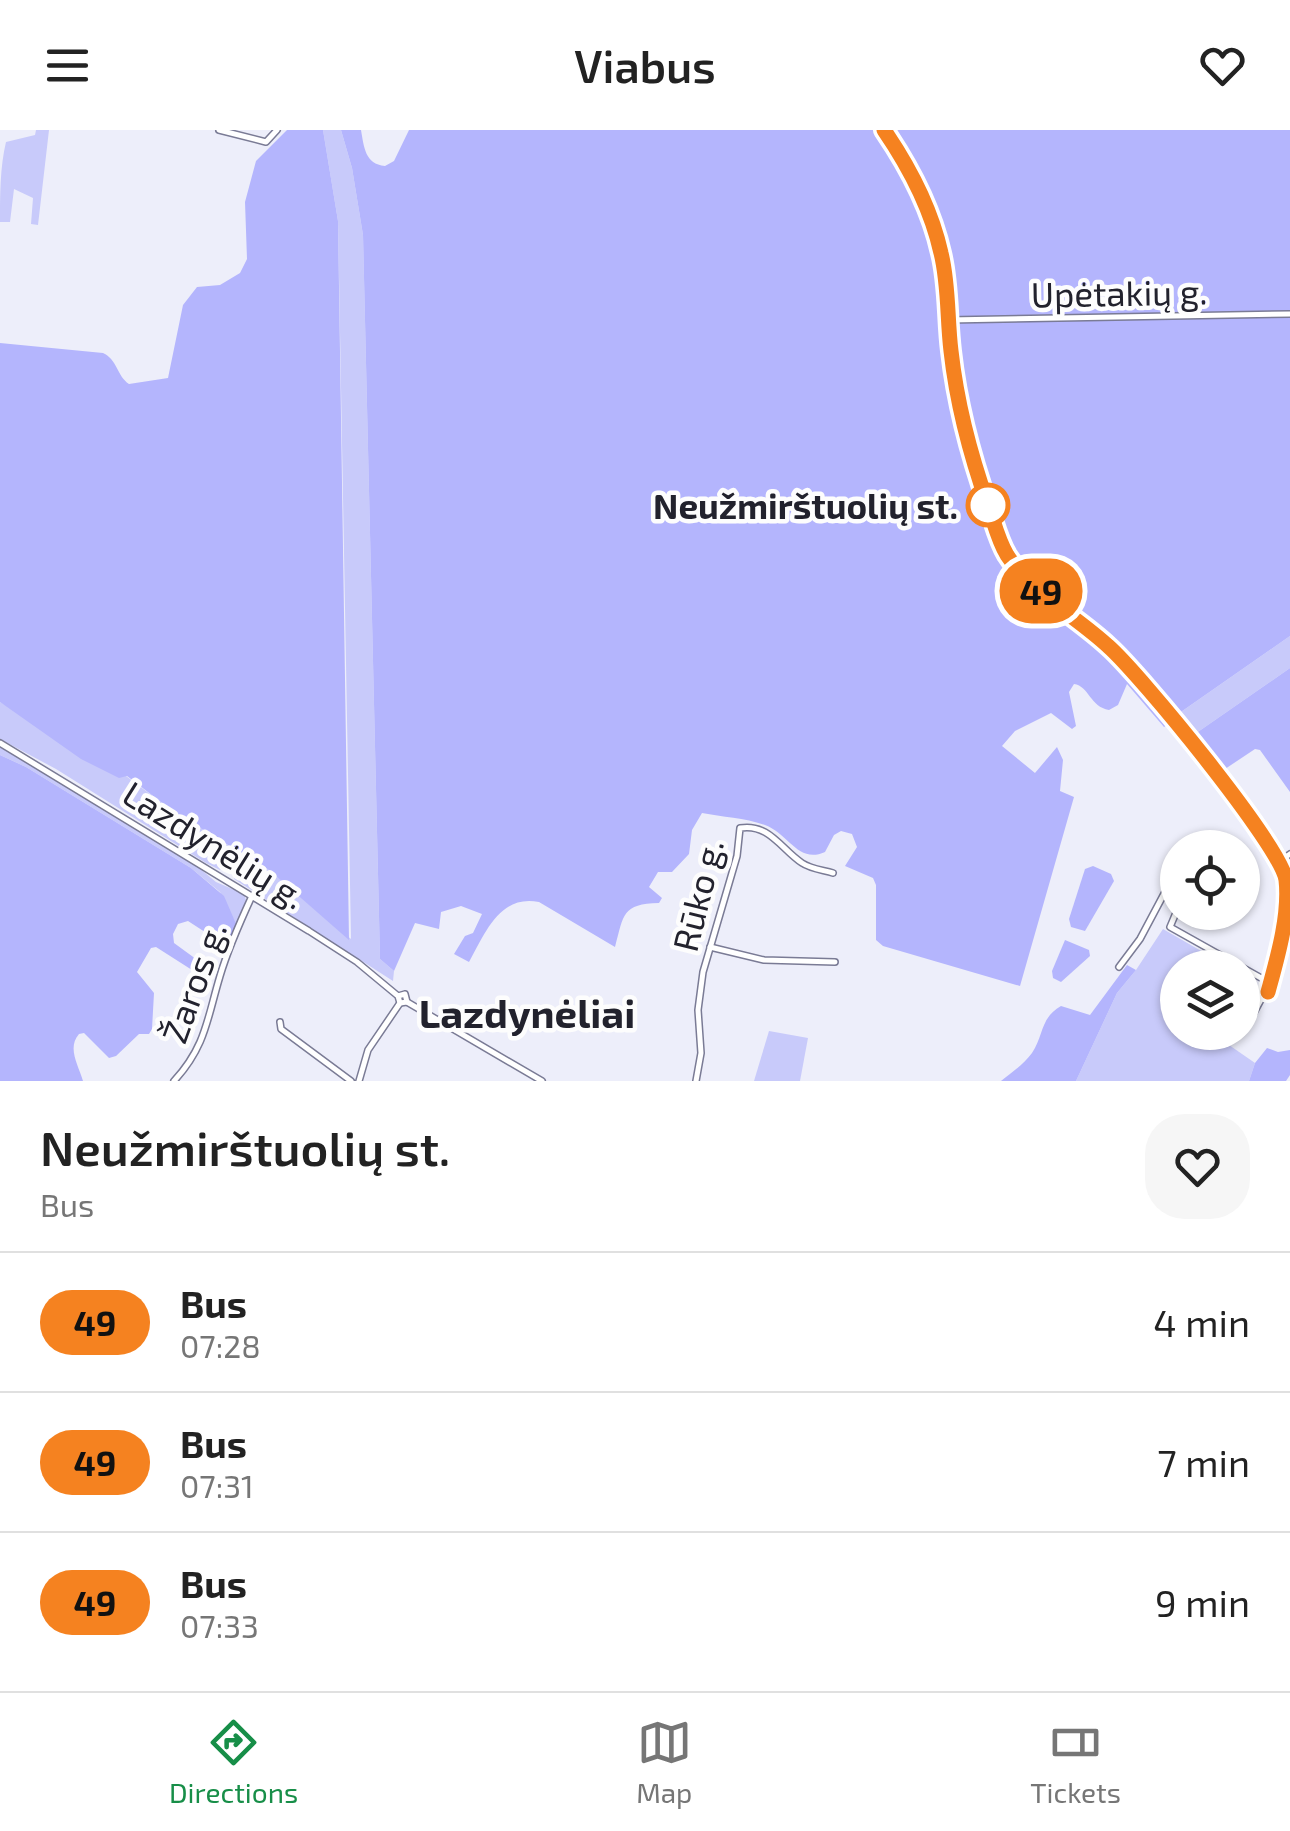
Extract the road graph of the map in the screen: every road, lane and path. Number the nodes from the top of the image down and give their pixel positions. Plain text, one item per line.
1 (219, 130) edge
2 (278, 130) edge
3 (884, 130) edge
4 (1290, 314) edge
5 (948, 320) junction
6 (0, 743) edge
7 (1290, 854) edge
8 (1280, 862) junction
9 (833, 872) dead end
10 (1288, 890) edge
11 (252, 896) junction
12 (1160, 903) edge
13 (1175, 930) edge
14 (710, 947) junction
15 (835, 962) dead end
16 (1120, 967) dead end
17 (1270, 984) junction
18 (402, 1001) junction
19 (1260, 1002) edge
20 (280, 1022) dead end
21 (537, 1080) edge
22 (174, 1081) edge
23 (351, 1081) edge
24 (360, 1081) edge
25 (696, 1081) edge

1 - 2 street
3 - 5 street
4 - 5 street, Upėtakių g.
5 - 8 street
6 - 11 street, Lazdynėlių g.
7 - 8 street
8 - 10 street
9 - 14 street, Rūko g.
10 - 17 street
11 - 18 street, Lazdynėlių g.
11 - 22 street, Žaros g.
12 - 16 street
13 - 17 street
14 - 15 street
14 - 25 street, Rūko g.
17 - 19 street
18 - 21 street, Lazdynėlių g.
18 - 24 street
20 - 23 street

